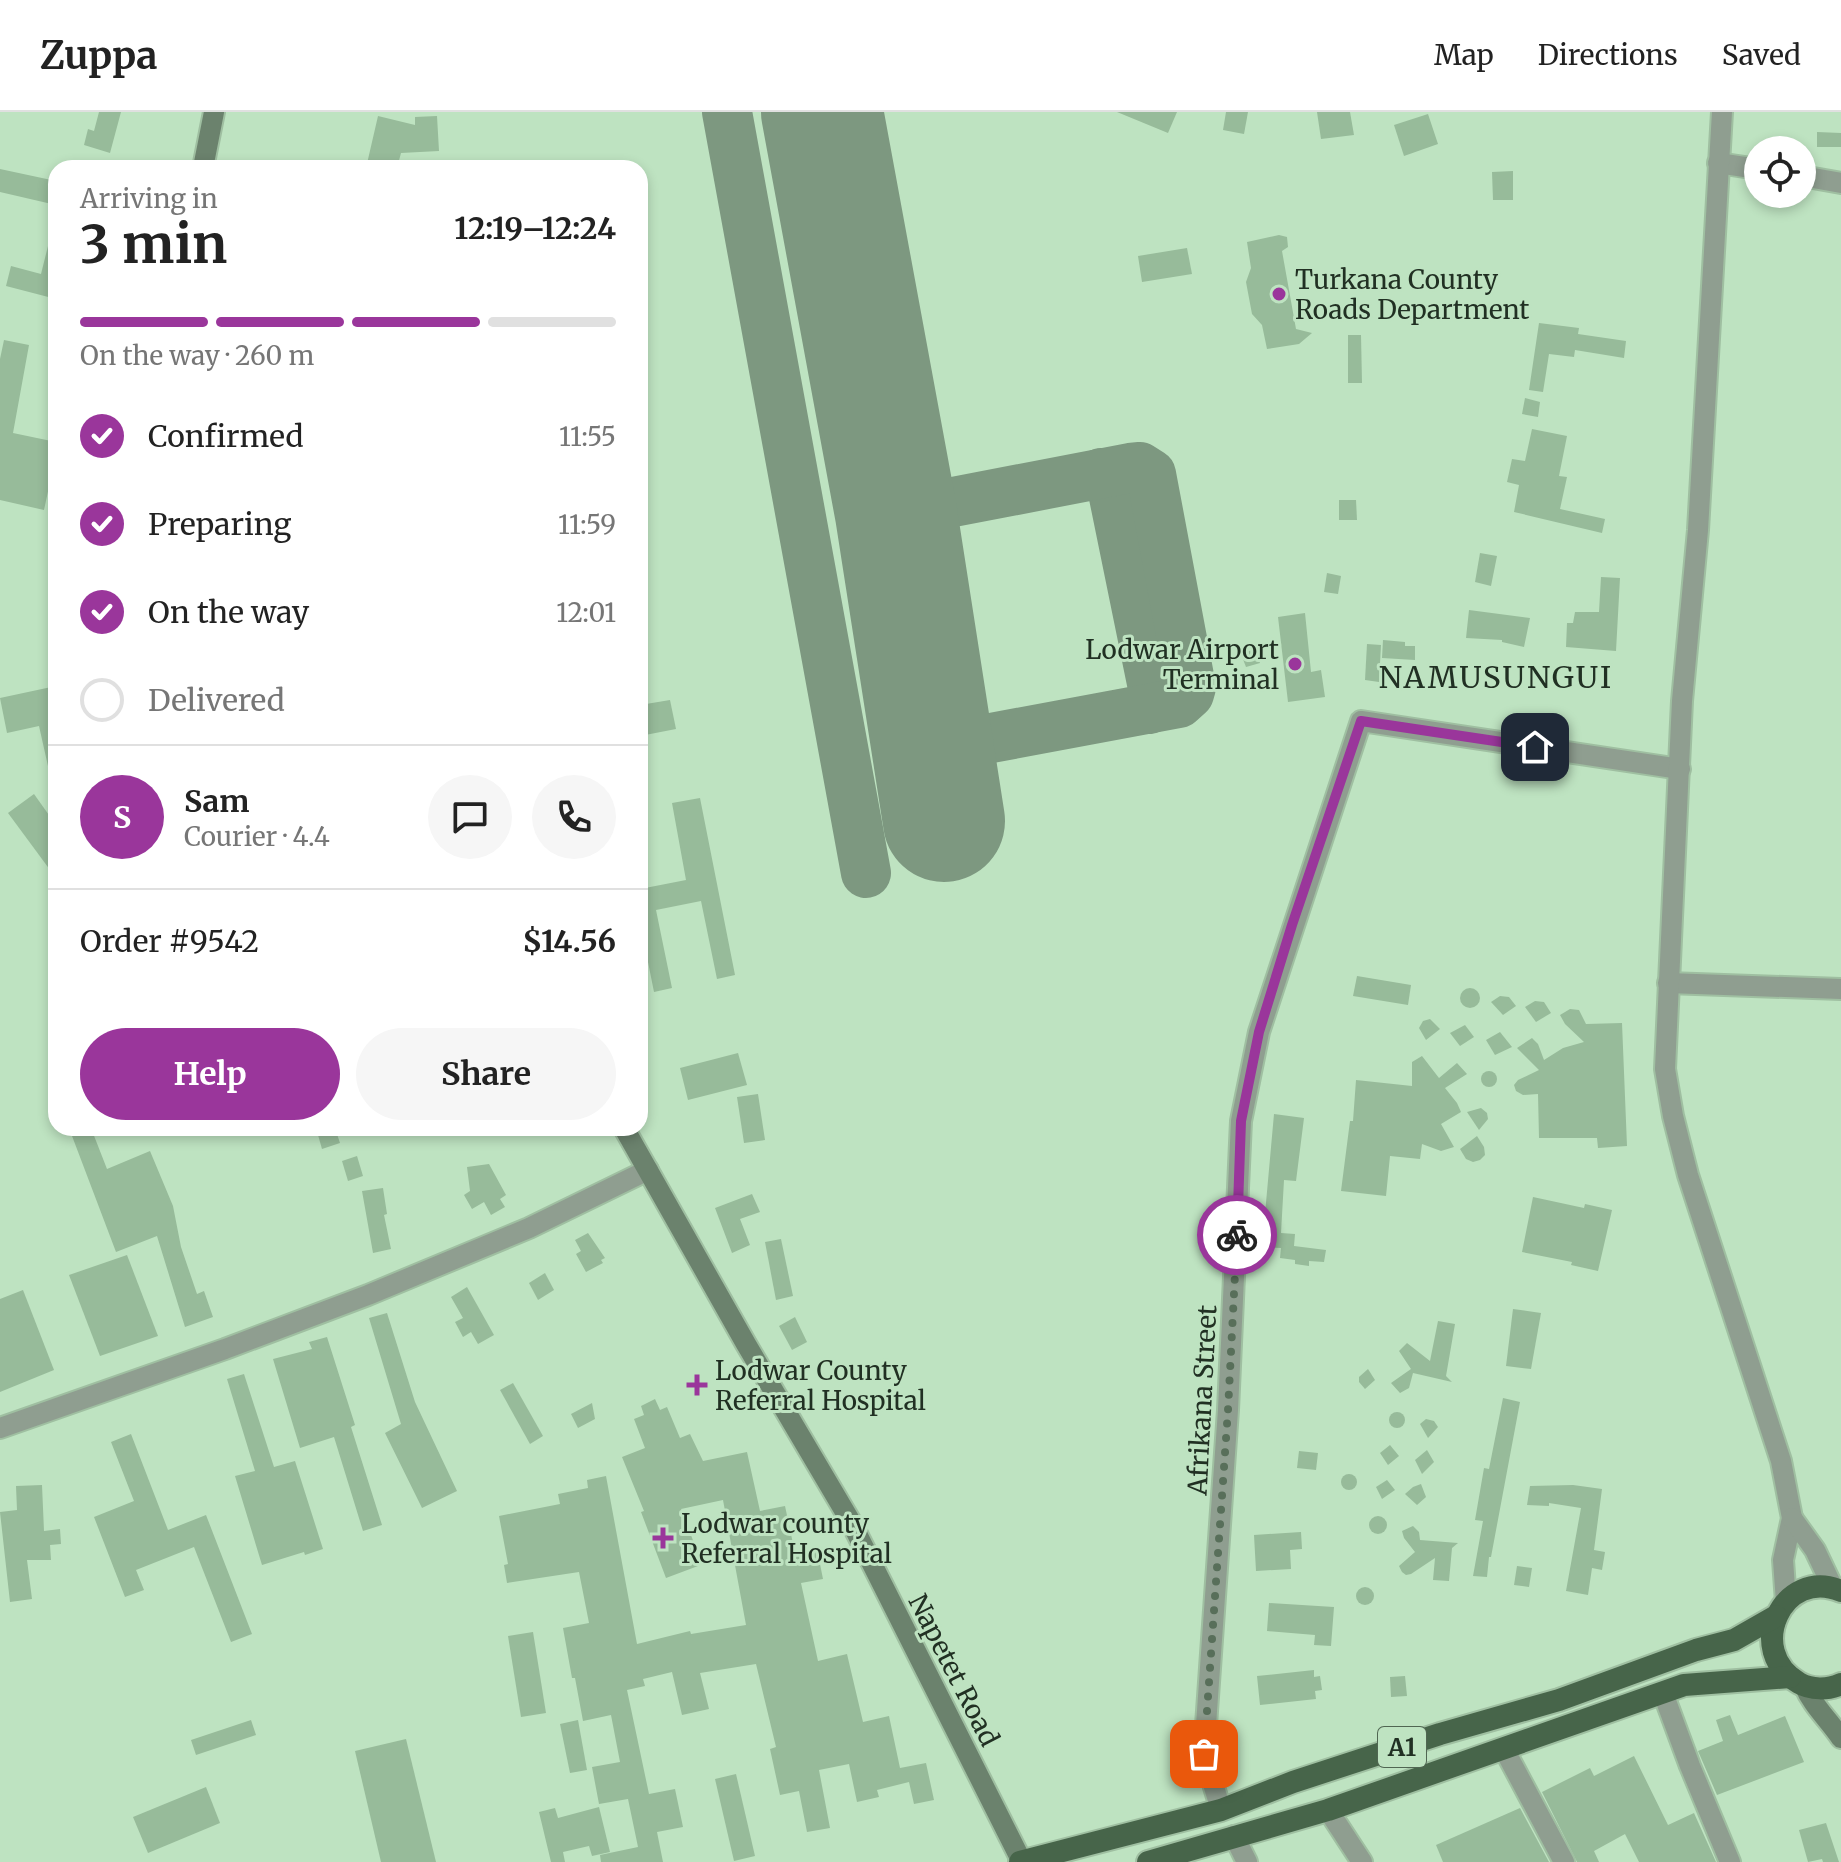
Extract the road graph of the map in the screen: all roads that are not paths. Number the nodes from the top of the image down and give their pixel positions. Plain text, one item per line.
1 (214, 112) edge
2 (1722, 112) edge
3 (205, 160) edge
4 (1718, 163) junction
5 (1744, 167) edge
6 (1816, 179) edge
7 (1841, 183) edge
8 (1680, 769) junction
9 (1668, 983) junction
10 (1841, 989) edge
11 (629, 1136) edge
12 (648, 1170) junction
13 (0, 1428) edge
14 (1792, 1518) junction
15 (1837, 1589) edge
16 (1781, 1609) junction
17 (1797, 1681) junction
18 (1841, 1684) edge
19 (1663, 1693) junction
20 (1841, 1738) edge
21 (1504, 1749) junction
22 (1221, 1810) junction
23 (1328, 1810) junction
24 (1234, 1836) junction
25 (1021, 1862) edge
26 (1148, 1862) edge
27 (1247, 1862) edge
28 (1362, 1862) edge
29 (1564, 1862) edge
30 (1730, 1862) edge

1 - 3 main road
2 - 4 street
4 - 5 street
4 - 8 street
6 - 7 street
8 - 9 street
8 - 22 street, Afrikana Street
9 - 10 street
9 - 14 street
11 - 12 main road, Napetet Road
12 - 13 street
12 - 25 main road, Napetet Road
14 - 15 street
14 - 16 street
15 - 16 highway, A1
16 - 17 highway
16 - 22 highway, A1
17 - 18 highway, A1
17 - 19 highway, A1
17 - 20 main road
19 - 21 highway, A1
19 - 30 street
21 - 23 highway, A1
21 - 29 street
22 - 25 highway, A1
23 - 24 highway, A1
23 - 28 street
24 - 26 highway, A1
24 - 27 street

